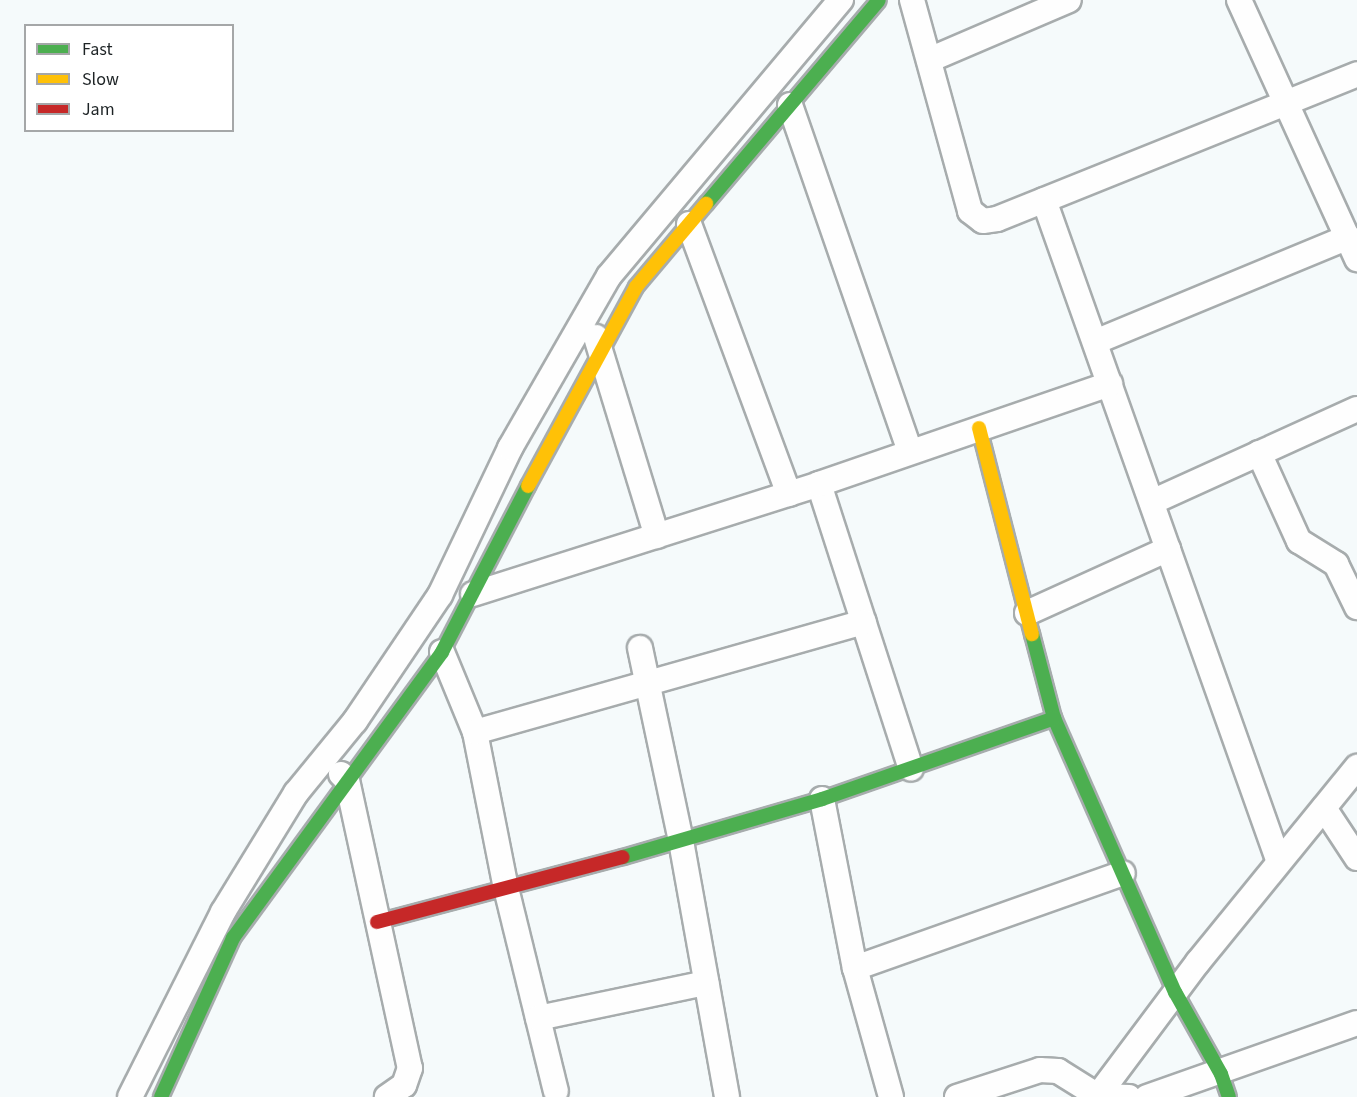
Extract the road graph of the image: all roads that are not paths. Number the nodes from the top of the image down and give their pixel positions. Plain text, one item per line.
1 (841, 0) edge
2 (879, 0) edge
3 (912, 0) edge
4 (1069, 0) edge
5 (1239, 0) edge
6 (929, 60) junction
7 (1357, 74) edge
8 (1284, 101) junction
9 (790, 105) junction
10 (1044, 200) junction
11 (689, 224) junction
12 (1353, 248) edge
13 (585, 317) junction
14 (1095, 342) junction
15 (601, 346) junction
16 (1110, 384) junction
17 (1357, 409) edge
18 (978, 428) junction
19 (910, 452) junction
20 (1259, 453) junction
21 (819, 484) junction
22 (789, 494) junction
23 (1152, 502) junction
24 (657, 536) junction
25 (1168, 549) junction
26 (473, 594) junction
27 (1357, 607) edge
28 (1027, 614) junction
29 (864, 622) junction
30 (640, 648) dead end
31 (442, 652) junction
32 (648, 681) junction
33 (1054, 718) junction
34 (475, 732) junction
35 (325, 756) junction
36 (1357, 767) edge
37 (911, 768) junction
38 (347, 780) junction
39 (822, 799) junction
40 (1324, 808) junction
41 (681, 841) junction
42 (1357, 858) edge
43 (1279, 862) junction
44 (1123, 873) junction
45 (506, 888) junction
46 (377, 922) junction
47 (855, 968) junction
48 (706, 983) junction
49 (1175, 993) junction
50 (177, 998) junction
51 (200, 1011) junction
52 (538, 1018) junction
53 (1357, 1023) edge
54 (1221, 1074) junction
55 (556, 1091) dead end
56 (1097, 1096) edge
57 (130, 1097) edge
58 (160, 1097) edge
59 (387, 1097) edge
60 (727, 1097) edge
61 (891, 1097) edge
62 (957, 1097) edge
63 (1129, 1097) edge
64 (1147, 1097) edge
65 (1229, 1097) edge

1 - 13 street
2 - 9 street
3 - 6 street
4 - 6 street
5 - 8 street
6 - 10 street
7 - 8 street
8 - 10 street
8 - 12 street
9 - 11 street
9 - 19 street
10 - 14 street
11 - 15 street
11 - 22 street
12 - 14 street
13 - 15 street
13 - 35 street
14 - 16 street
15 - 24 street
15 - 26 street
16 - 18 street
16 - 23 street
17 - 20 street
18 - 19 street
18 - 28 street
19 - 21 street
20 - 23 street
20 - 27 street
21 - 22 street
21 - 29 street
22 - 24 street
23 - 25 street
24 - 26 street
25 - 28 street
25 - 43 street
26 - 31 street
28 - 33 street
29 - 32 street
29 - 37 street
30 - 32 street
31 - 34 street
31 - 38 street
32 - 34 street
32 - 41 street
33 - 37 street
33 - 44 street
34 - 45 street
35 - 38 street
35 - 50 street
36 - 40 street
37 - 39 street
38 - 46 street
38 - 51 street
39 - 41 street
39 - 47 street
40 - 42 street
40 - 43 street
41 - 45 street
41 - 48 street
43 - 49 street
44 - 47 street
44 - 49 street
45 - 46 street
45 - 52 street
46 - 59 street
47 - 61 street
48 - 52 street
48 - 60 street
49 - 54 street
49 - 56 street
50 - 51 street
50 - 57 street
51 - 58 street
52 - 55 street
53 - 54 street
54 - 64 street
54 - 65 street
56 - 62 street
56 - 63 street

